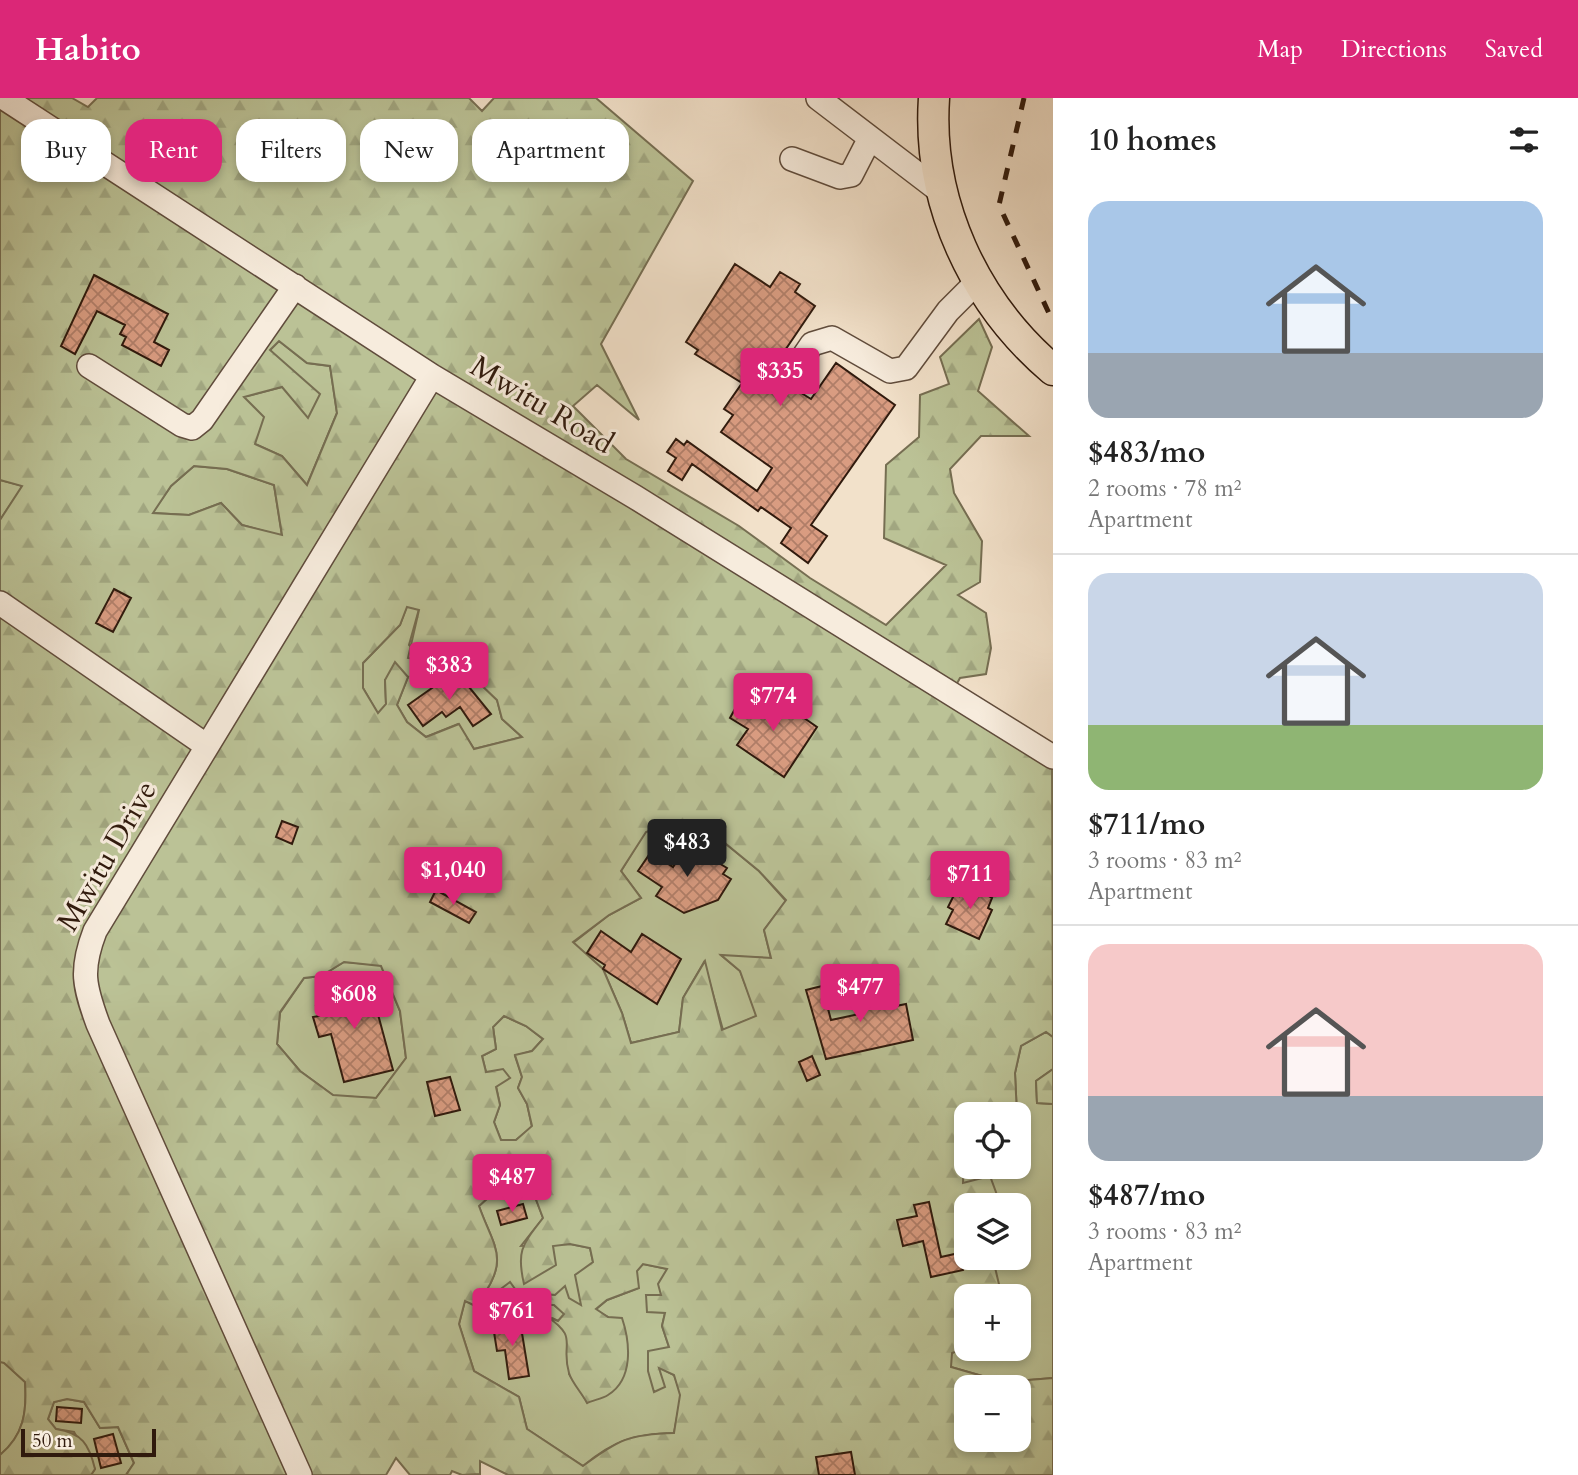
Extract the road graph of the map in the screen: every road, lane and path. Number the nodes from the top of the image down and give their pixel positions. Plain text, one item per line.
1 (4, 98) edge
2 (818, 98) edge
3 (934, 98) edge
4 (870, 138) junction
5 (792, 159) dead end
6 (944, 195) junction
7 (977, 282) junction
8 (295, 286) junction
9 (89, 366) dead end
10 (1053, 370) edge
11 (793, 372) dead end
12 (432, 376) junction
13 (0, 603) edge
14 (207, 746) junction
15 (1053, 757) edge
16 (300, 1475) edge

1 - 8 street, Mwitu Road
2 - 4 street
3 - 6 main road
4 - 5 street
4 - 6 street
6 - 7 main road
7 - 10 main road
7 - 11 street
8 - 9 street
8 - 12 street, Mwitu Road
12 - 14 street, Mwitu Drive
12 - 15 street, Mwitu Road
13 - 14 street
14 - 16 street, Mwitu Drive

